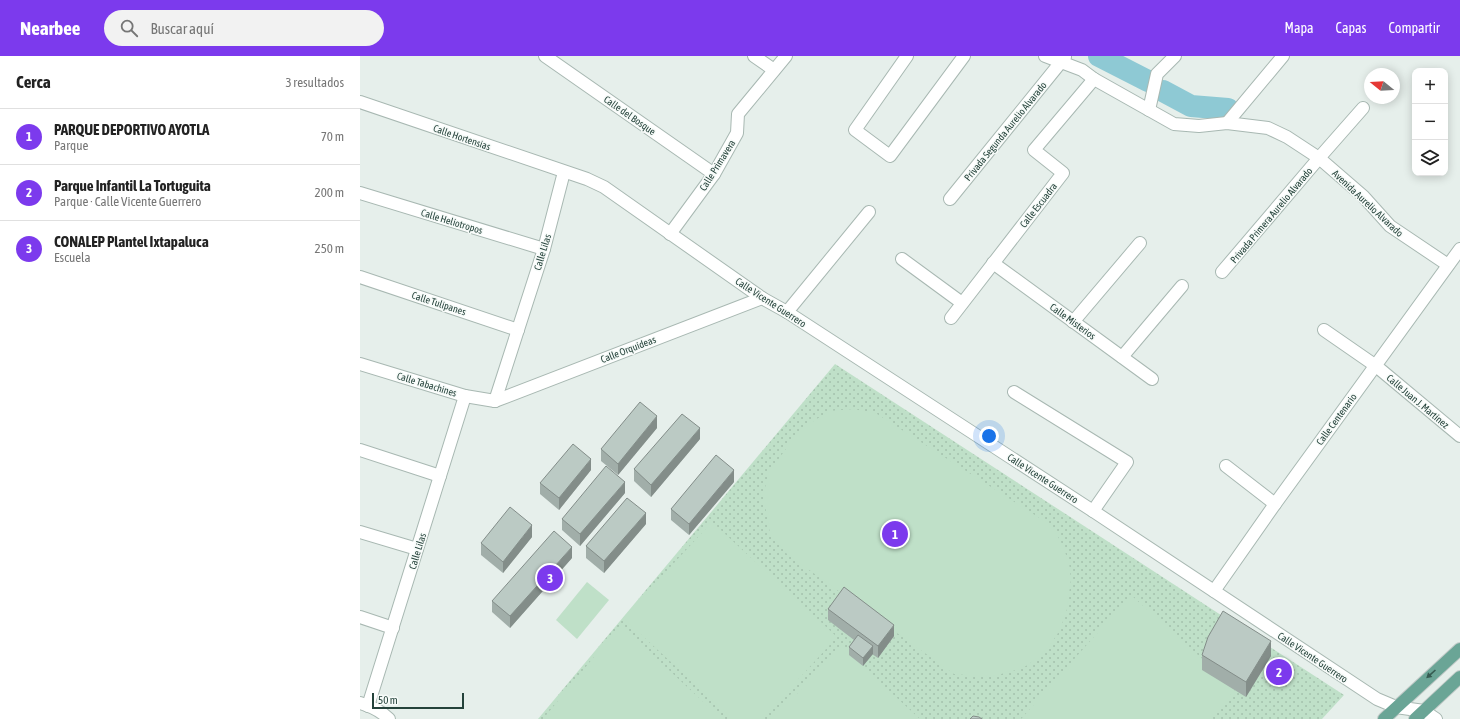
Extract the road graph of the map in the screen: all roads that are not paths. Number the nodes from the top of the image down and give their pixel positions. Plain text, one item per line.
1 (545, 56) edge
2 (754, 56) edge
3 (786, 56) edge
4 (907, 56) edge
5 (964, 56) edge
6 (1045, 56) edge
7 (1175, 56) edge
8 (1283, 56) edge
9 (1063, 59) edge
10 (774, 70) junction
11 (1094, 79) junction
12 (360, 102) edge
13 (1363, 108) dead end
14 (1149, 110) junction
15 (1226, 123) junction
16 (1319, 158) junction
17 (564, 172) junction
18 (714, 174) junction
19 (360, 193) edge
20 (950, 199) dead end
21 (869, 212) dead end
22 (670, 234) junction
23 (1140, 243) dead end
24 (544, 249) junction
25 (1460, 249) edge
26 (902, 259) dead end
27 (993, 263) junction
28 (1448, 266) junction
29 (1222, 272) dead end
30 (360, 277) edge
31 (1182, 286) dead end
32 (762, 298) junction
33 (962, 303) junction
34 (787, 312) junction
35 (951, 318) dead end
36 (1074, 322) junction
37 (518, 330) junction
38 (1324, 330) dead end
39 (1122, 357) junction
40 (360, 364) edge
41 (1376, 366) junction
42 (1152, 379) dead end
43 (1014, 392) dead end
44 (466, 396) junction
45 (495, 400) junction
46 (1460, 436) edge
47 (360, 450) edge
48 (1226, 466) dead end
49 (440, 476) junction
50 (1275, 504) junction
51 (1093, 511) junction
52 (360, 532) edge
53 (418, 549) junction
54 (1214, 591) junction
55 (360, 618) edge
56 (393, 628) junction
57 (1460, 648) edge
58 (1460, 677) edge
59 (364, 704) edge
60 (1396, 707) junction
61 (1424, 711) junction
62 (389, 719) edge
63 (1384, 719) edge
64 (1415, 719) edge
65 (1436, 719) edge

1 - 18 street, Calle del Bosque
2 - 10 street
3 - 10 street, Calle Primavera
4 - 5 street
6 - 9 street, Avenida Aurelio Alvarado
7 - 14 street
8 - 15 street
9 - 11 street, Avenida Aurelio Alvarado
9 - 20 street, Privada Segunda Aurelio Alvarado
10 - 18 street, Calle Primavera
11 - 14 street, Avenida Aurelio Alvarado
11 - 27 street, Calle Escuadra
12 - 17 street, Calle Hortensias
13 - 16 street, Privada Primera Aurelio Alvarado
14 - 15 street, Avenida Aurelio Alvarado
15 - 16 street, Avenida Aurelio Alvarado
16 - 28 street, Avenida Aurelio Alvarado
16 - 29 street, Privada Primera Aurelio Alvarado
17 - 22 street, Calle Vicente Guerrero
17 - 24 street, Calle Lilas
18 - 22 street, Calle Primavera
19 - 24 street, Calle Heliotropos
21 - 34 street
22 - 32 street, Calle Vicente Guerrero
23 - 36 street
24 - 37 street, Calle Lilas
25 - 28 street, Calle Centenario
26 - 33 street
27 - 33 street
27 - 36 street, Calle Misterios
28 - 41 street, Calle Centenario
30 - 37 street, Calle Tulipanes
31 - 39 street
32 - 34 street, Calle Vicente Guerrero
32 - 45 street, Calle Orquídeas
33 - 35 street
34 - 51 street, Calle Vicente Guerrero
36 - 39 street, Calle Misterios
37 - 45 street, Calle Lilas
38 - 41 street, Calle Juan J. Martínez
39 - 42 street, Calle Misterios
40 - 44 street, Calle Tabachines
41 - 46 street, Calle Juan J. Martínez
41 - 50 street, Calle Centenario
43 - 51 street
44 - 45 street, Calle Tabachines
44 - 49 street, Calle Lilas
47 - 49 street
48 - 50 street
49 - 53 street, Calle Lilas
50 - 54 street, Calle Centenario
51 - 54 street, Calle Vicente Guerrero
52 - 53 street
53 - 56 street, Calle Lilas
54 - 60 street, Calle Vicente Guerrero
55 - 56 street
56 - 59 street, Calle Lilas
57 -> 60 main road
58 - 61 main road
59 - 62 street
60 - 61 street, Calle Vicente Guerrero
60 - 63 main road
61 - 64 main road
61 - 65 street

